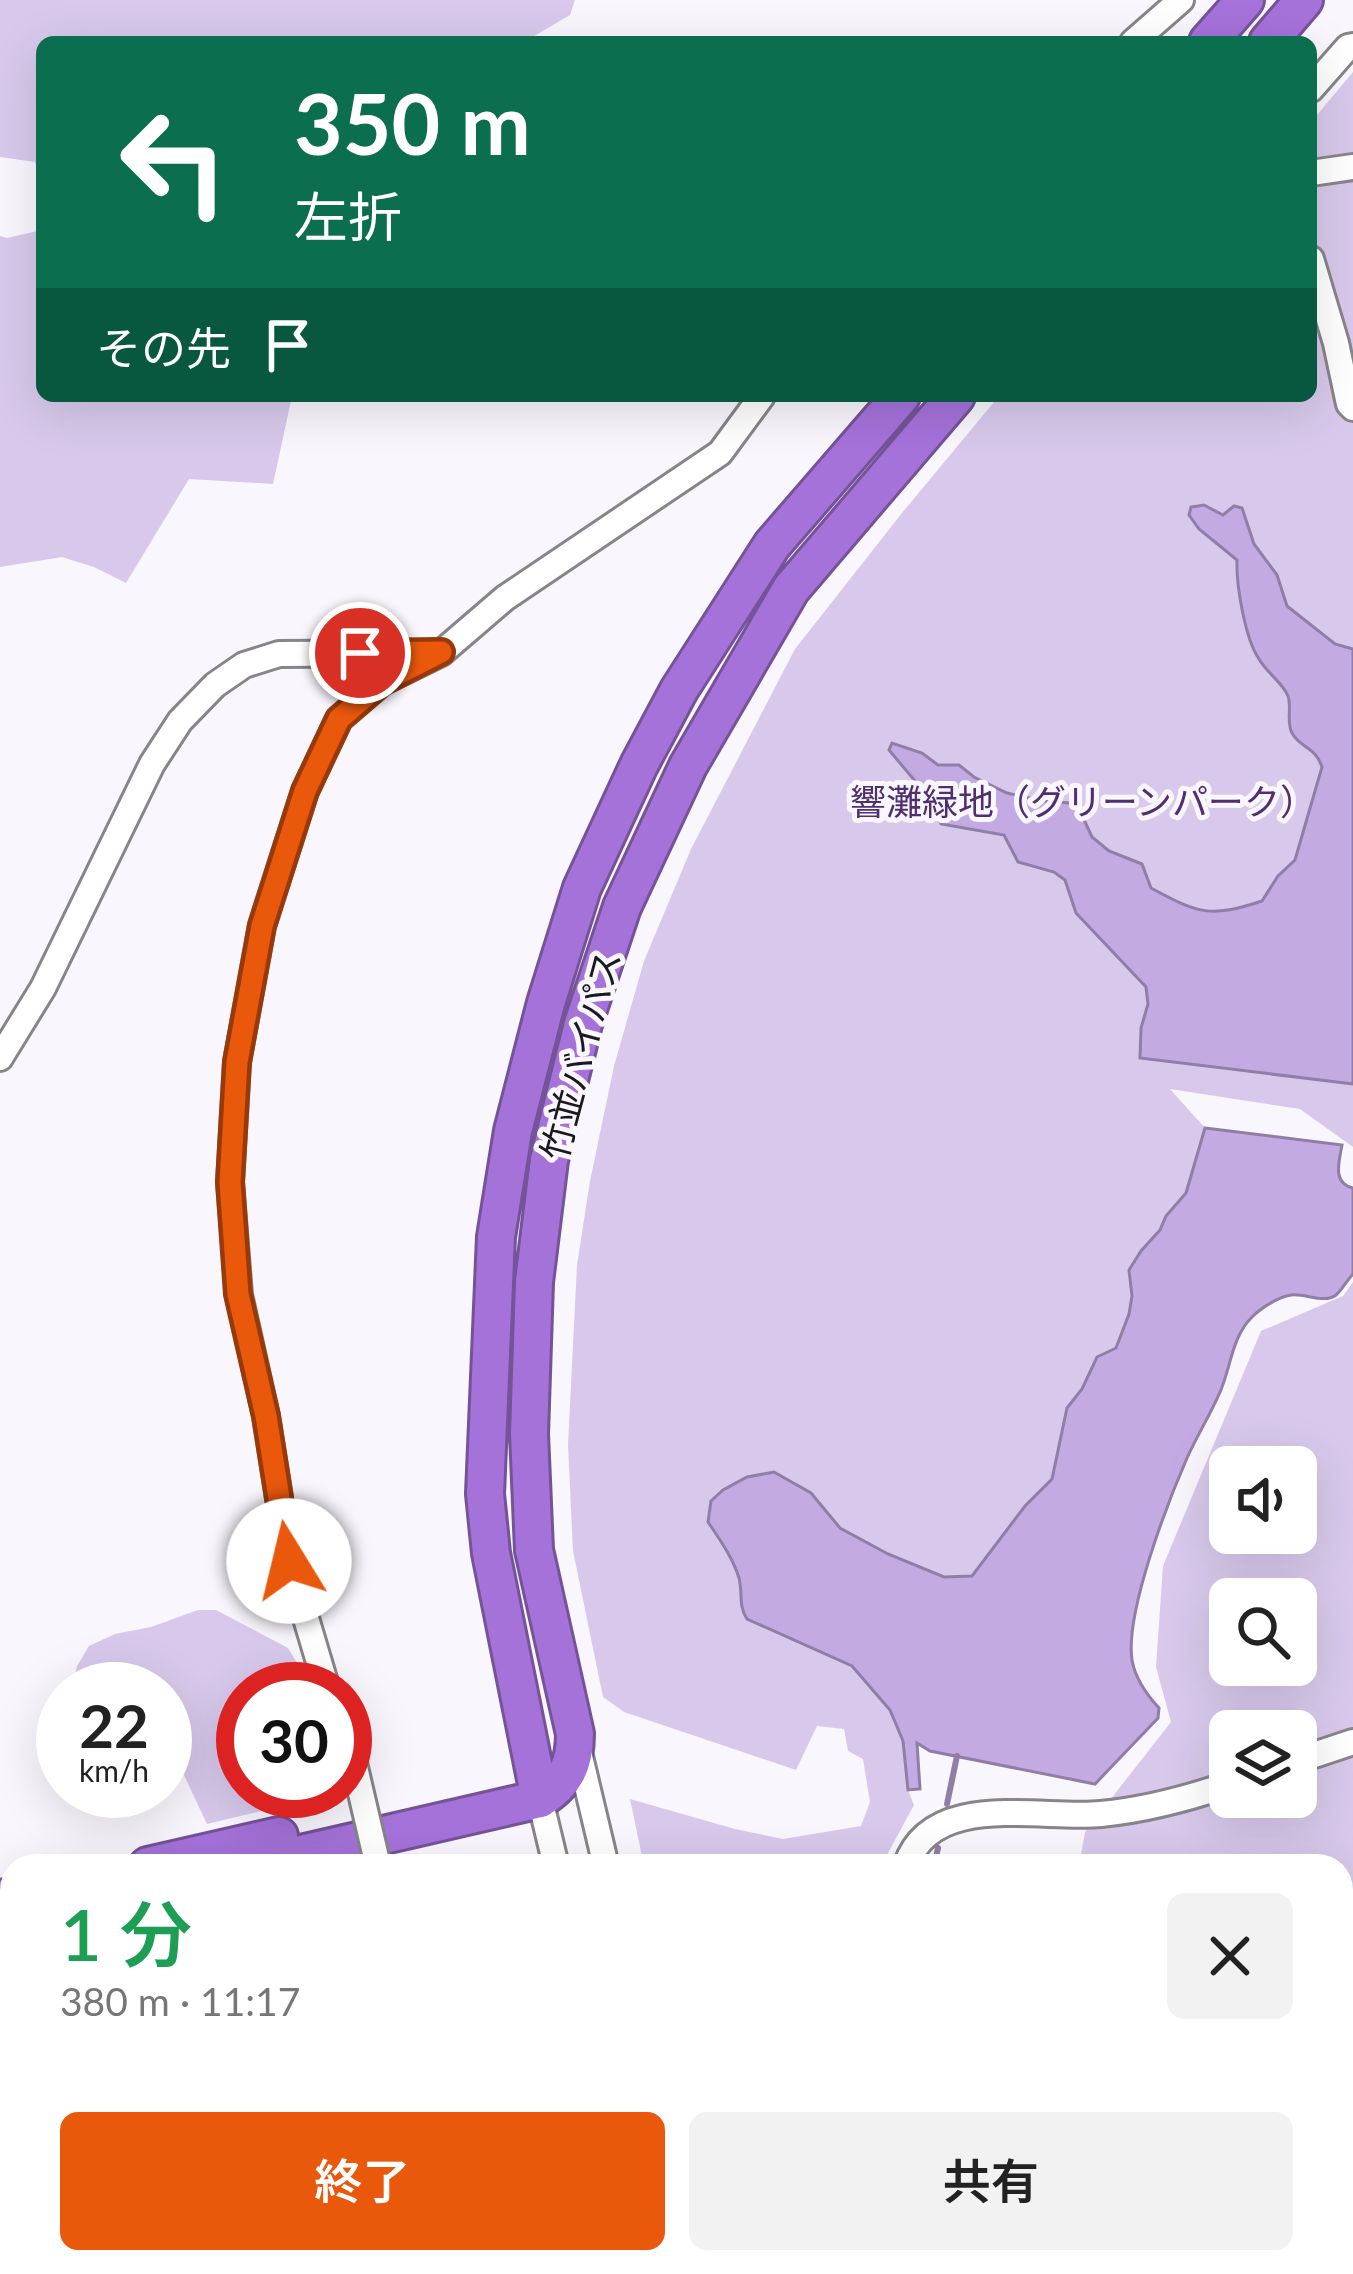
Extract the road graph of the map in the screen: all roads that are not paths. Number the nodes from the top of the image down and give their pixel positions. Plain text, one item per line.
1 (1180, 0) edge
2 (1245, 0) edge
3 (1304, 0) edge
4 (1140, 36) edge
5 (1213, 36) edge
6 (1273, 36) edge
7 (1353, 46) edge
8 (1317, 82) edge
9 (1353, 167) edge
10 (1317, 172) edge
11 (1317, 279) edge
12 (758, 402) edge
13 (896, 402) edge
14 (951, 402) edge
15 (1353, 409) edge
16 (441, 652) junction
17 (0, 1058) edge
18 (319, 1662) edge
19 (1353, 1742) edge
20 (1317, 1754) edge
21 (1209, 1792) edge
22 (543, 1795) junction
23 (366, 1818) edge
24 (215, 1854) edge
25 (299, 1854) edge
26 (375, 1854) edge
27 (554, 1854) edge
28 (595, 1854) edge
29 (911, 1854) edge

1 - 4 street
2 - 5 highway
3 - 6 highway
7 - 8 street
9 - 10 street
11 - 15 street
12 - 16 street
13 - 22 highway, 竹並バイパス
14 - 22 highway, 竹並バイパス
16 - 17 street
16 - 18 street
19 - 20 street
21 - 29 street
22 - 24 highway
22 - 25 highway
22 - 27 street
22 - 28 street
23 - 26 street, bridge

